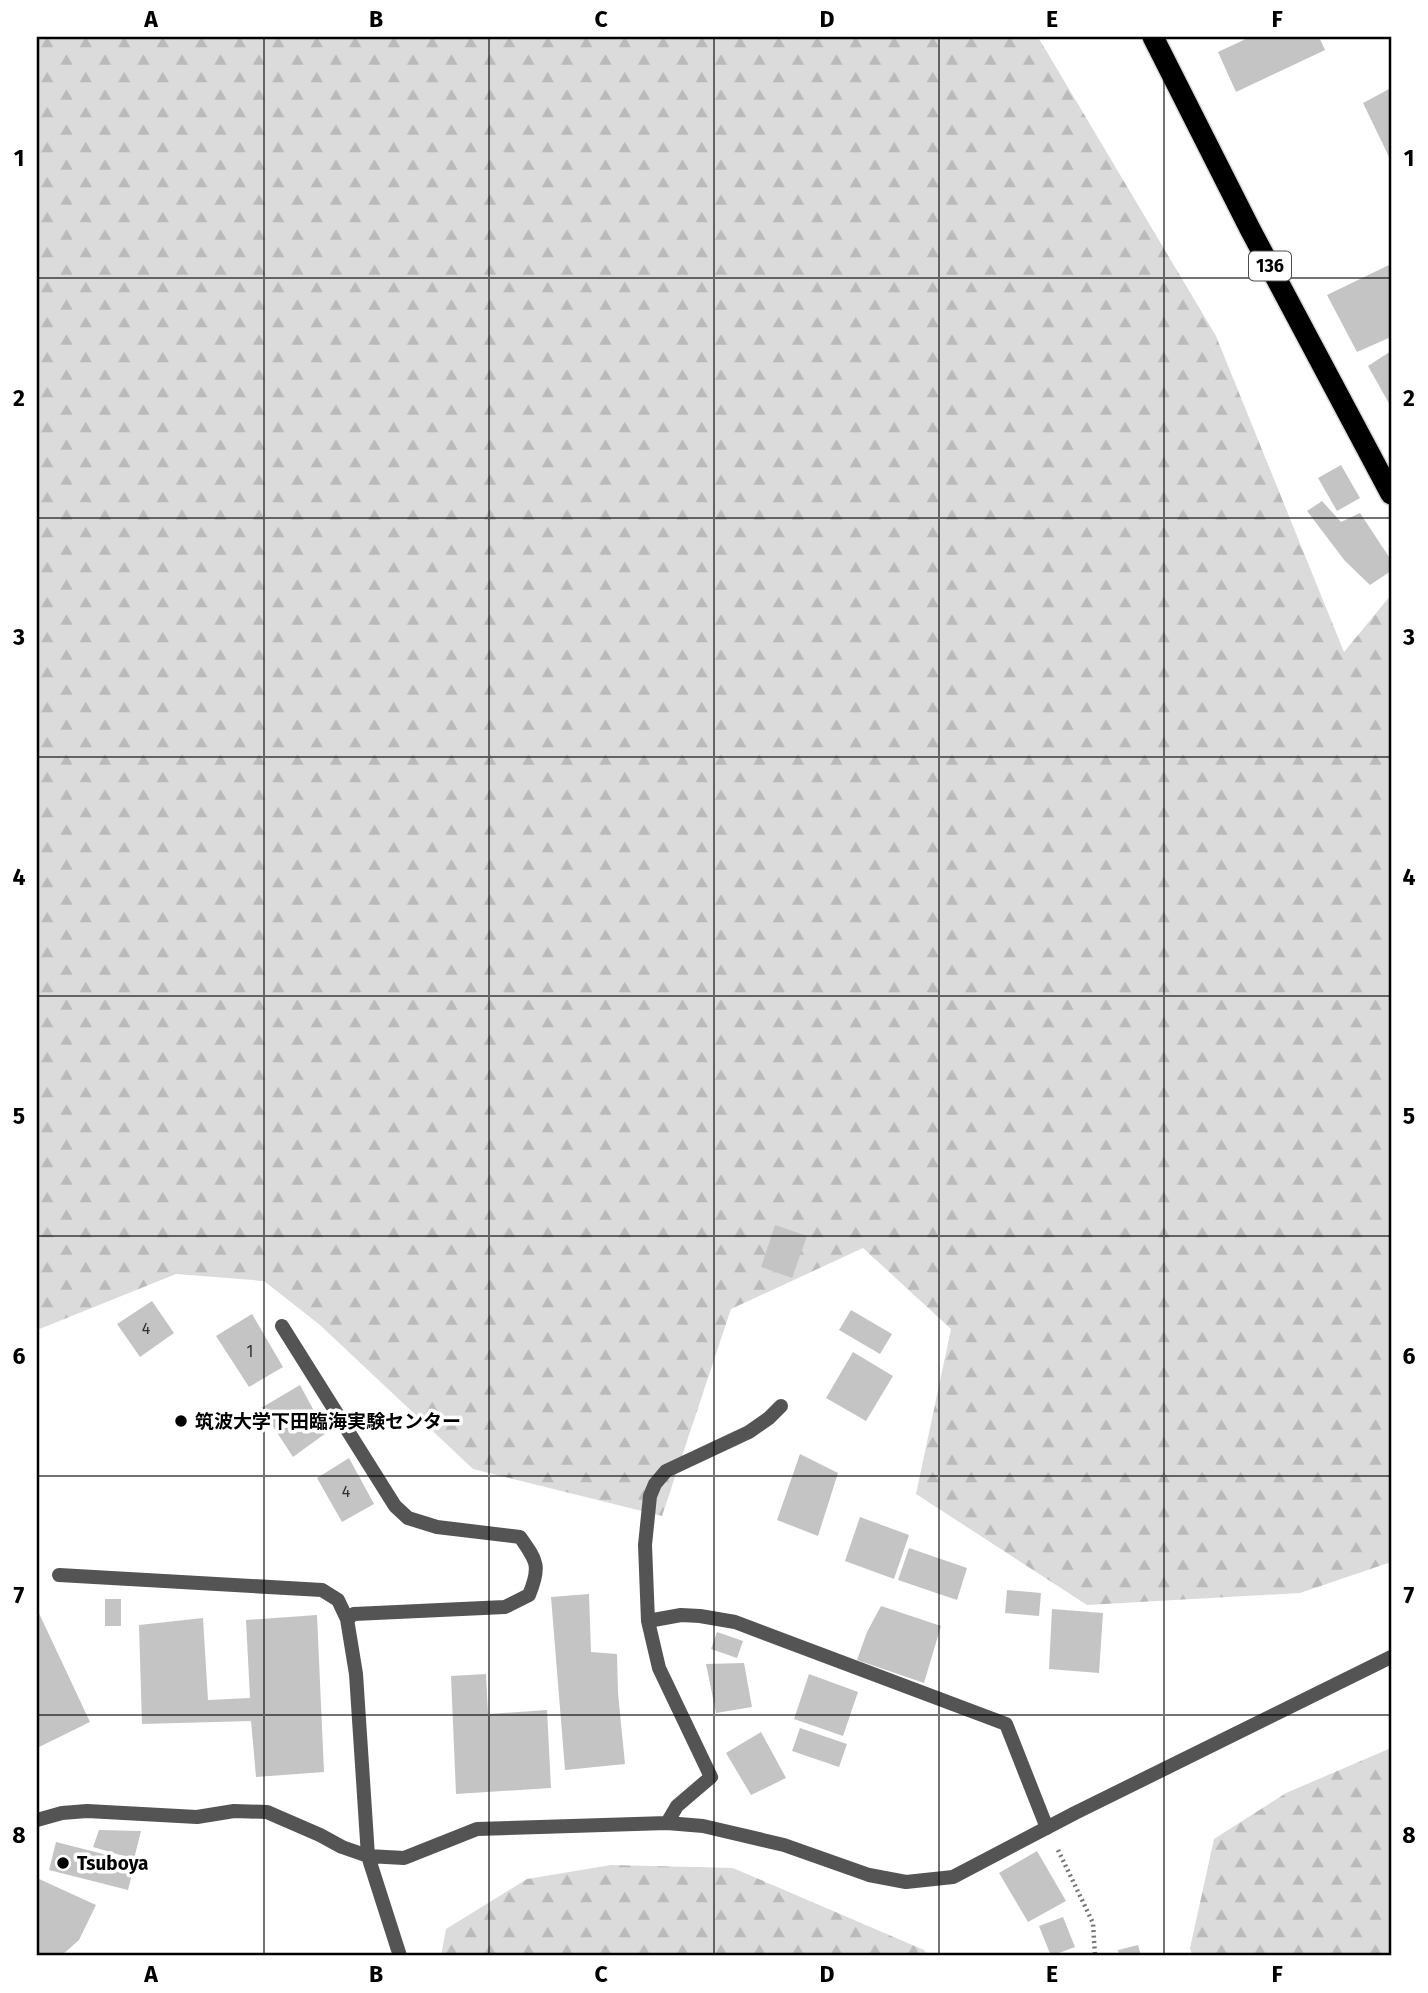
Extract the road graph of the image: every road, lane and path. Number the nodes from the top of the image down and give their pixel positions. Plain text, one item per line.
1 (1153, 37) edge
2 (1391, 494) edge
3 (282, 1326) dead end
4 (781, 1406) dead end
5 (59, 1575) dead end
6 (347, 1619) junction
7 (649, 1620) junction
8 (1391, 1657) edge
9 (37, 1820) edge
10 (667, 1824) junction
11 (1047, 1828) junction
12 (368, 1856) junction
13 (400, 1956) edge
14 (1095, 1956) edge

1 - 2 highway, 136
3 - 6 street
4 - 7 street
5 - 6 street
6 - 12 street
7 - 10 street
7 - 11 street
8 - 11 street
9 - 12 street
10 - 11 street
10 - 12 street
11 - 14 path
12 - 13 street

